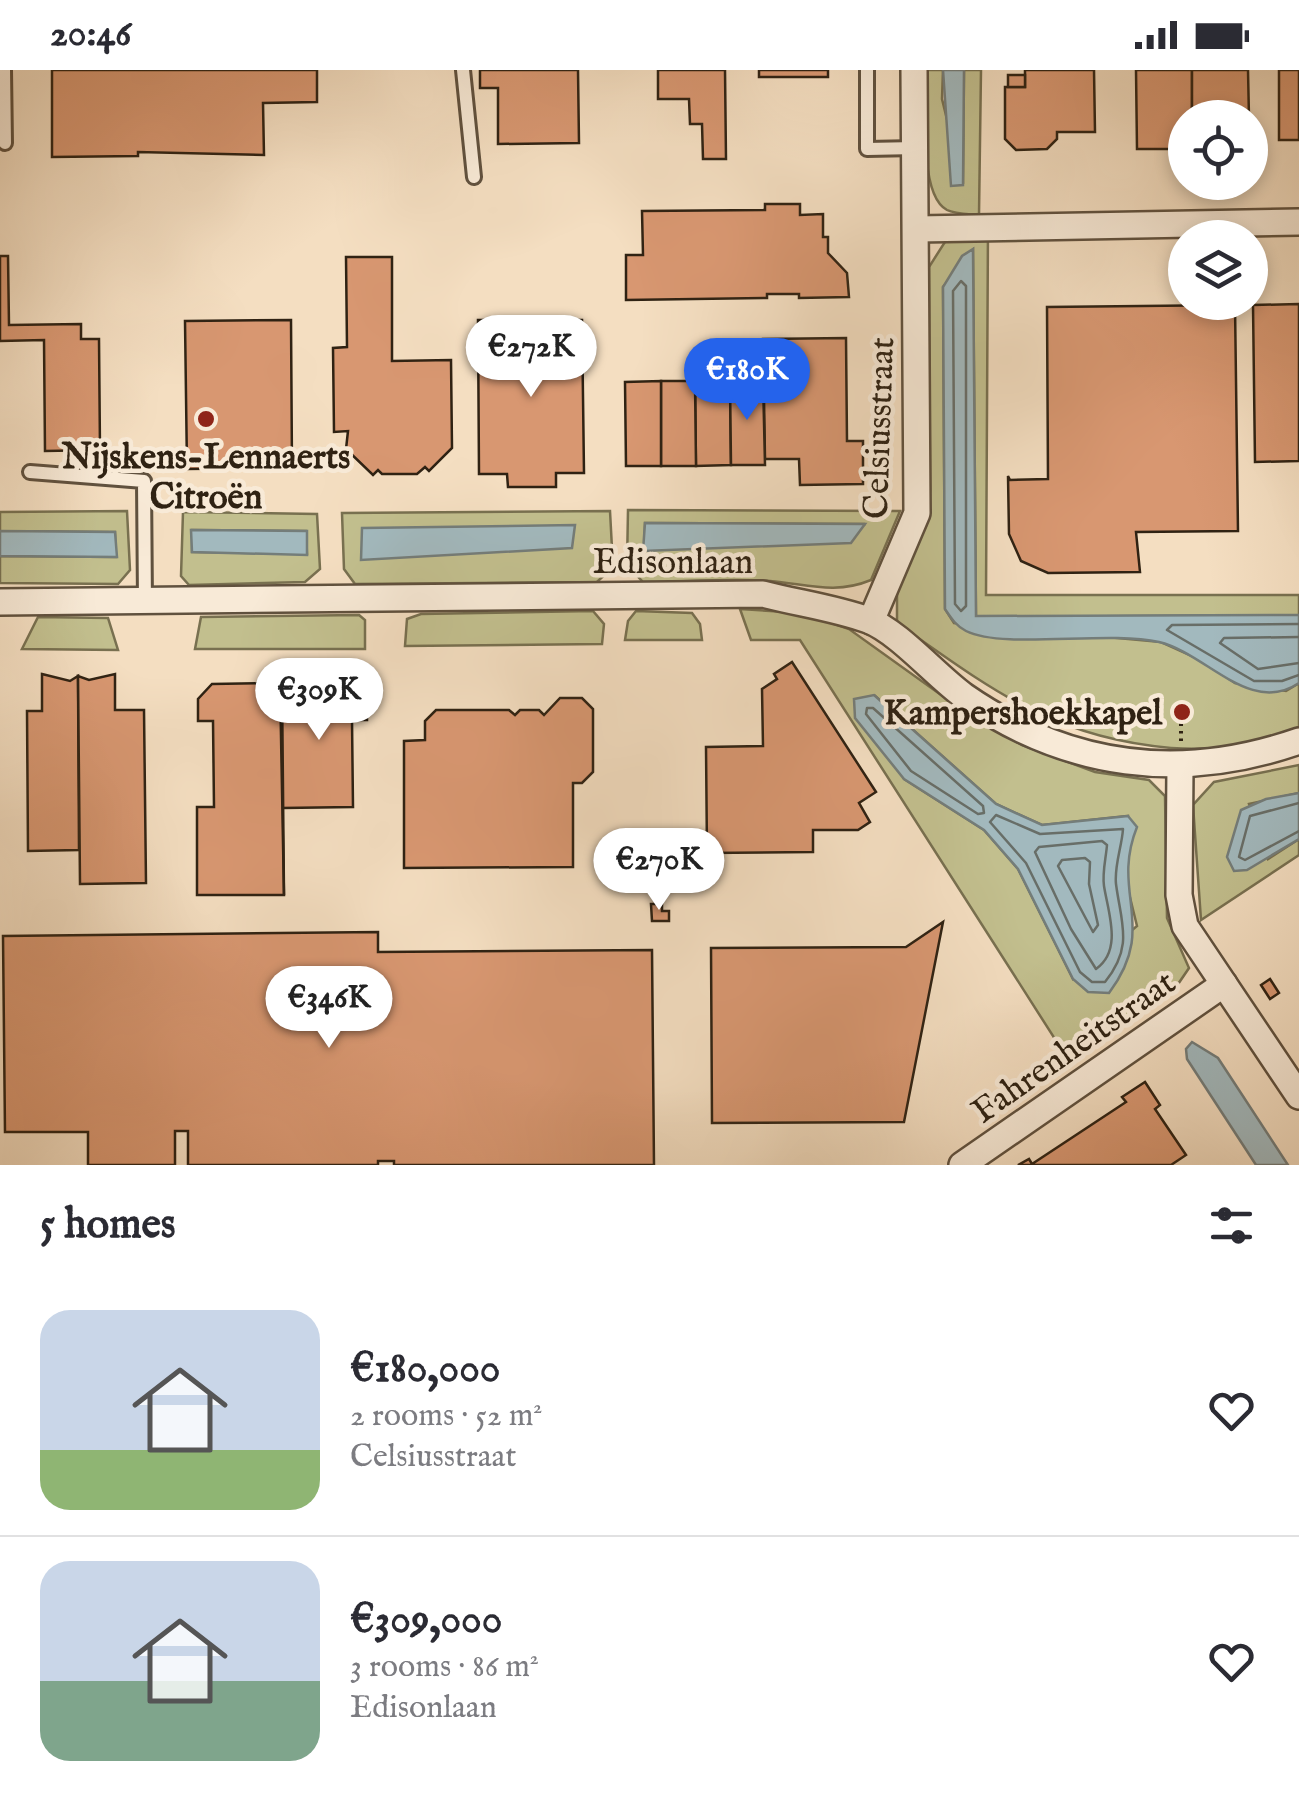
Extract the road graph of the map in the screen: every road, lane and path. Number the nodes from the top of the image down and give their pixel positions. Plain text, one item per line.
1 (4, 70) edge
2 (463, 70) edge
3 (867, 70) edge
4 (914, 70) edge
5 (5, 144) dead end
6 (916, 148) junction
7 (474, 177) dead end
8 (1299, 222) edge
9 (917, 229) junction
10 (30, 472) dead end
11 (0, 602) edge
12 (146, 603) junction
13 (871, 621) junction
14 (1299, 741) edge
15 (1180, 766) junction
16 (1224, 984) junction
17 (1299, 1096) edge
18 (962, 1165) edge

1 - 5 lane
2 - 7 lane
3 - 6 lane
4 - 6 street, Celsiusstraat
6 - 9 street, Celsiusstraat
8 - 9 street
9 - 13 street, Celsiusstraat
10 - 12 lane
11 - 12 street, Edisonlaan
12 - 13 street, Edisonlaan
13 - 15 street, Edisonlaan
14 - 15 street, Edisonlaan
15 - 16 street
16 - 17 street
16 - 18 street, Fahrenheitstraat

